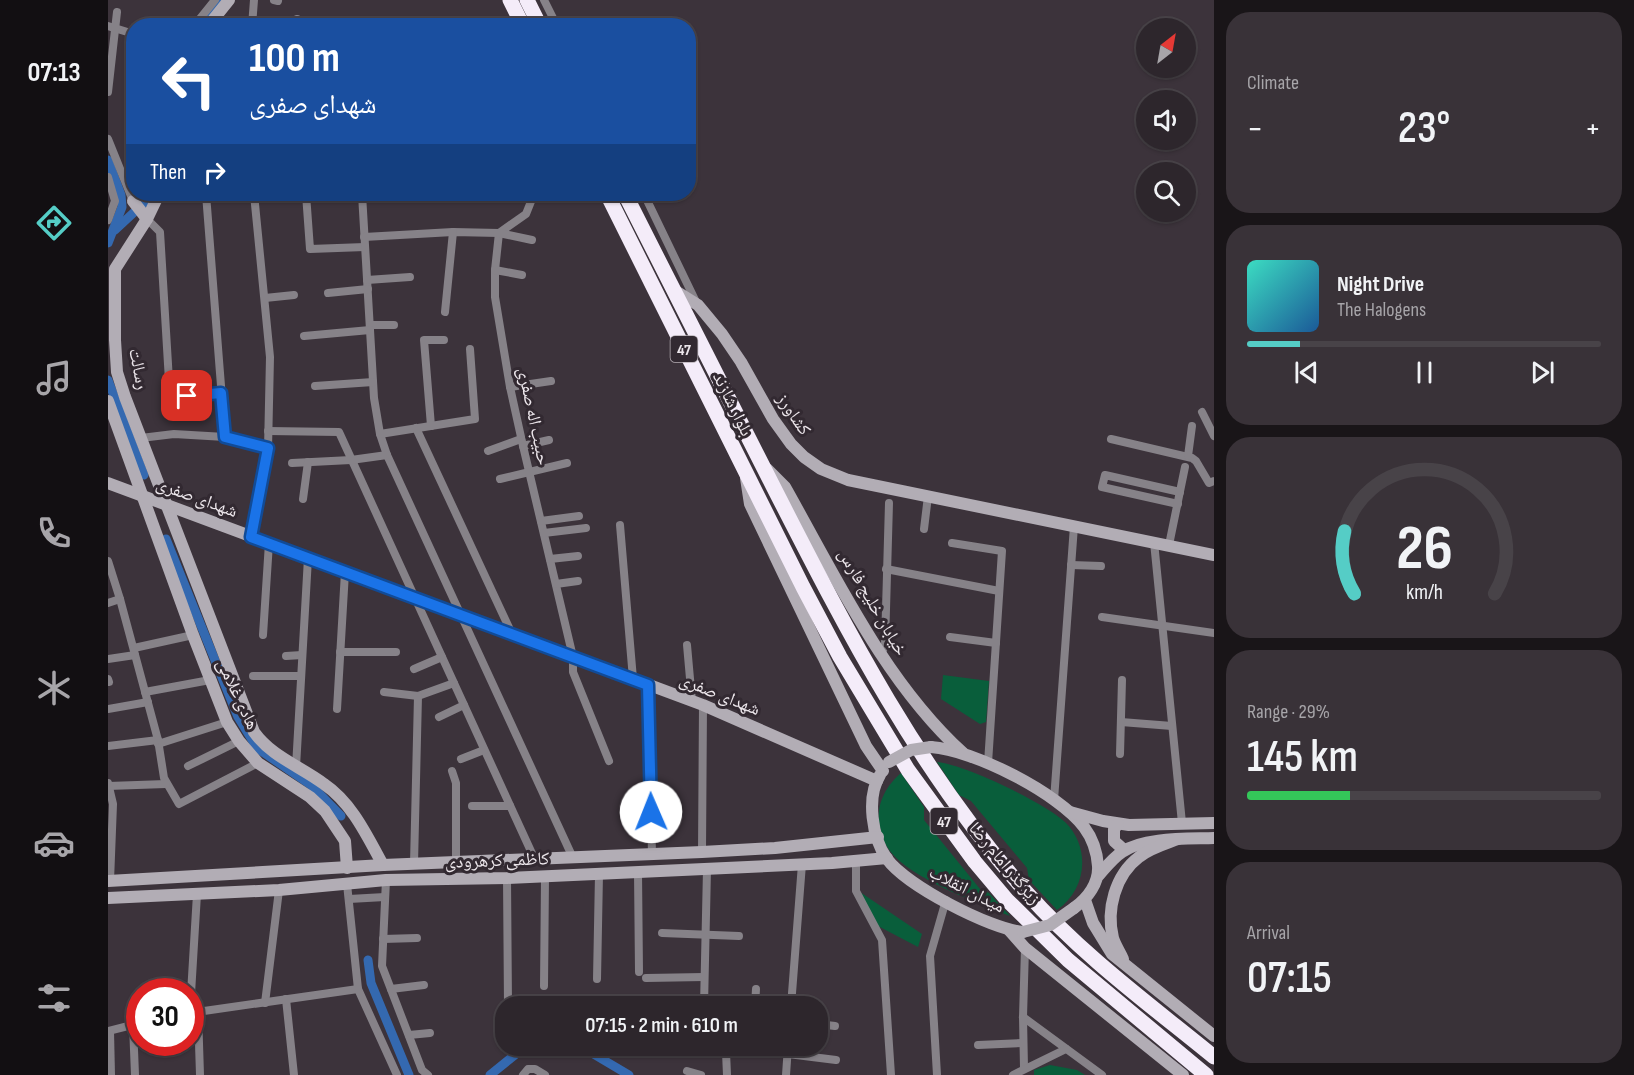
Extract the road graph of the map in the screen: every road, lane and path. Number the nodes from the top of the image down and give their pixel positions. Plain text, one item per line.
1 (215, 0) edge
2 (230, 0) edge
3 (254, 0) edge
4 (510, 0) edge
5 (527, 0) edge
6 (544, 0) edge
7 (117, 12) dead end
8 (200, 18) edge
9 (215, 18) edge
10 (253, 18) edge
11 (519, 18) edge
12 (536, 18) edge
13 (553, 18) edge
14 (111, 27) edge
15 (126, 32) edge
16 (108, 92) edge
17 (108, 139) edge
18 (126, 175) edge
19 (108, 177) edge
20 (139, 201) edge
21 (156, 201) edge
22 (207, 201) edge
23 (255, 201) edge
24 (307, 201) edge
25 (362, 201) edge
26 (531, 201) edge
27 (610, 201) edge
28 (629, 201) edge
29 (647, 201) edge
30 (147, 219) junction
31 (108, 220) edge
32 (453, 232) junction
33 (500, 233) junction
34 (532, 240) dead end
35 (365, 242) junction
36 (111, 266) edge
37 (495, 270) junction
38 (522, 275) dead end
39 (410, 277) dead end
40 (367, 285) junction
41 (674, 290) junction
42 (328, 293) dead end
43 (294, 295) dead end
44 (265, 298) junction
45 (698, 305) junction
46 (445, 312) dead end
47 (394, 325) dead end
48 (370, 328) junction
49 (304, 336) dead end
50 (444, 340) dead end
51 (470, 350) dead end
52 (551, 381) dead end
53 (373, 382) junction
54 (315, 386) dead end
55 (510, 387) junction
56 (221, 393) junction
57 (108, 401) edge
58 (1202, 412) dead end
59 (113, 425) edge
60 (431, 426) junction
61 (1192, 426) dead end
62 (416, 428) junction
63 (268, 431) junction
64 (380, 434) junction
65 (1214, 436) edge
66 (225, 437) junction
67 (141, 438) junction
68 (1111, 439) dead end
69 (549, 440) dead end
70 (522, 442) junction
71 (268, 448) junction
72 (488, 451) dead end
73 (387, 455) junction
74 (1188, 456) junction
75 (351, 460) junction
76 (308, 462) junction
77 (292, 463) dead end
78 (567, 463) dead end
79 (762, 463) junction
80 (1185, 467) dead end
81 (529, 471) junction
82 (744, 471) junction
83 (500, 479) dead end
84 (1214, 481) edge
85 (108, 483) edge
86 (1180, 492) junction
87 (143, 496) junction
88 (778, 496) joint
89 (928, 496) junction
90 (303, 499) dead end
91 (889, 503) dead end
92 (761, 504) joint
93 (1178, 504) junction
94 (167, 505) junction
95 (579, 516) dead end
96 (541, 521) junction
97 (620, 525) dead end
98 (1074, 526) junction
99 (586, 528) dead end
100 (924, 529) dead end
101 (544, 533) junction
102 (251, 537) junction
103 (1154, 542) junction
104 (268, 543) junction
105 (952, 543) dead end
106 (1169, 545) junction
107 (1214, 555) edge
108 (578, 556) dead end
109 (308, 558) junction
110 (550, 559) junction
111 (108, 561) edge
112 (1071, 565) junction
113 (1101, 566) dead end
114 (886, 569) junction
115 (345, 572) junction
116 (578, 580) dead end
117 (556, 585) junction
118 (999, 591) junction
119 (415, 598) junction
120 (120, 599) junction
121 (108, 603) edge
122 (463, 616) junction
123 (1102, 617) dead end
124 (1162, 625) junction
125 (212, 627) junction
126 (1214, 633) edge
127 (512, 634) junction
128 (193, 635) junction
129 (263, 635) dead end
130 (950, 637) dead end
131 (996, 643) junction
132 (687, 645) dead end
133 (135, 651) junction
134 (340, 652) junction
135 (396, 652) dead end
136 (302, 655) junction
137 (881, 655) junction
138 (286, 656) dead end
139 (442, 657) junction
140 (573, 657) junction
141 (108, 659) edge
142 (414, 669) dead end
143 (253, 676) dead end
144 (301, 676) junction
145 (633, 679) junction
146 (210, 680) junction
147 (1122, 680) dead end
148 (454, 683) junction
149 (648, 685) junction
150 (145, 692) junction
151 (384, 692) dead end
152 (418, 696) junction
153 (148, 702) junction
154 (698, 703) junction
155 (464, 705) junction
156 (108, 709) edge
157 (337, 710) dead end
158 (439, 717) dead end
159 (227, 722) junction
160 (1121, 722) junction
161 (1172, 726) junction
162 (239, 741) junction
163 (158, 742) junction
164 (108, 746) edge
165 (484, 750) junction
166 (963, 753) junction
167 (1120, 754) dead end
168 (461, 759) dead end
169 (609, 761) dead end
170 (258, 763) junction
171 (988, 763) junction
172 (188, 766) dead end
173 (296, 767) junction
174 (452, 771) dead end
175 (883, 771) junction
176 (166, 784) junction
177 (108, 785) edge
178 (1054, 800) junction
179 (472, 806) dead end
180 (510, 806) junction
181 (1070, 812) junction
182 (357, 818) junction
183 (1182, 823) junction
184 (1214, 823) edge
185 (1118, 824) junction
186 (339, 829) junction
187 (878, 837) junction
188 (1214, 838) edge
189 (1178, 839) junction
190 (830, 841) junction
191 (1124, 850) junction
192 (702, 852) junction
193 (652, 854) junction
194 (573, 858) junction
195 (886, 858) junction
196 (535, 860) junction
197 (456, 862) junction
198 (856, 862) junction
199 (832, 863) junction
200 (414, 864) junction
201 (802, 864) junction
202 (383, 865) junction
203 (348, 868) junction
204 (706, 869) junction
205 (638, 872) junction
206 (599, 874) junction
207 (1099, 875) junction
208 (210, 876) junction
209 (545, 877) junction
210 (507, 878) junction
211 (386, 880) junction
212 (109, 881) edge
213 (347, 884) junction
214 (279, 890) junction
215 (204, 894) junction
216 (385, 897) junction
217 (108, 898) edge
218 (349, 899) junction
219 (946, 900) junction
220 (1080, 904) junction
221 (1009, 930) junction
222 (662, 933) dead end
223 (705, 934) junction
224 (739, 936) dead end
225 (417, 938) dead end
226 (383, 939) junction
227 (1025, 948) junction
228 (1128, 968) junction
229 (704, 977) junction
230 (196, 978) edge
231 (597, 979) dead end
232 (424, 985) dead end
233 (544, 986) dead end
234 (756, 988) dead end
235 (358, 989) junction
236 (391, 989) junction
237 (508, 996) edge
238 (704, 996) edge
239 (756, 996) edge
240 (792, 996) edge
241 (286, 999) junction
242 (265, 1003) junction
243 (204, 1011) edge
244 (1023, 1017) junction
245 (828, 1025) edge
246 (835, 1026) dead end
247 (126, 1027) edge
248 (109, 1031) edge
249 (430, 1033) dead end
250 (408, 1035) junction
251 (1214, 1036) edge
252 (1023, 1043) junction
253 (978, 1045) dead end
254 (1066, 1049) junction
255 (135, 1056) edge
256 (198, 1056) edge
257 (726, 1056) edge
258 (788, 1056) edge
259 (817, 1056) edge
260 (1214, 1057) edge
261 (836, 1060) dead end
262 (1024, 1068) junction
263 (687, 1071) dead end
264 (111, 1075) edge
265 (135, 1075) edge
266 (200, 1075) edge
267 (294, 1075) edge
268 (397, 1075) edge
269 (428, 1075) edge
270 (523, 1075) edge
271 (544, 1075) edge
272 (701, 1075) edge
273 (727, 1075) edge
274 (786, 1075) edge
275 (882, 1075) edge
276 (891, 1075) edge
277 (937, 1075) edge
278 (1013, 1075) edge
279 (1102, 1075) edge
280 (1183, 1075) edge
281 (1206, 1075) edge

1 - 8 street
2 - 9 main road
3 - 10 street
4 - 11 highway
5 - 12 highway
6 - 13 street
7 - 14 street
14 - 15 street
14 - 16 street
17 - 18 street
19 - 31 street
20 - 30 main road
21 - 30 main road, رسالت
22 - 56 street
23 - 44 street
24 - 35 street
25 - 35 street
26 - 33 street
27 - 82 highway, بلوار شازند / 47
28 - 41 highway, بلوار شازند / 47
29 - 45 street
30 - 36 main road, رسالت
30 - 56 street
32 - 33 street
32 - 35 street
32 - 46 street
33 - 34 street
33 - 37 street, حبیب اله صفری
35 - 40 street
36 - 67 main road, رسالت
37 - 38 street
37 - 55 street, حبیب اله صفری
39 - 40 street
40 - 42 street
40 - 48 street
41 - 45 main road, کشاورز
41 - 79 highway, بلوار شازند / 47
43 - 44 street
44 - 63 street
45 - 89 main road, کشاورز
47 - 48 street
48 - 49 street
48 - 53 street
50 - 60 street
51 - 60 street
52 - 55 street
53 - 54 street
53 - 64 street
55 - 70 street, حبیب اله صفری
56 - 66 street
57 - 59 main road, رسالت
58 - 65 street
59 - 87 main road, رسالت
60 - 62 street
61 - 74 street
62 - 64 street
62 - 127 street
63 - 71 street
63 - 75 street
64 - 73 street
66 - 67 street
66 - 71 street
67 - 94 main road, رسالت
68 - 74 street
69 - 70 street
70 - 72 street
70 - 81 street, حبیب اله صفری
71 - 102 street
73 - 75 street
73 - 122 street
74 - 84 street
75 - 76 street
75 - 119 street
76 - 77 street
76 - 90 street
78 - 81 street
79 - 88 highway, بلوار شازند / 47
79 - 137 main road, خیابان خلیج فارس
80 - 86 street
81 - 83 street
81 - 96 street, حبیب اله صفری
82 - 92 highway, بلوار شازند / 47
82 - 175 main road
85 - 87 main road, شهدای صفری
86 - 93 street
86 - 93 street
87 - 94 main road, شهدای صفری
87 - 128 main road, هادی غلامی
88 - 260 highway, زیرگذر امام رضا / 47
89 - 98 main road, کشاورز
89 - 100 street
91 - 114 street
92 - 281 highway, زیرگذر امام رضا / 47
93 - 106 street
94 - 102 main road, شهدای صفری
94 - 125 main road, هادی غلامی
95 - 96 street
96 - 101 street, حبیب اله صفری
97 - 145 street
98 - 103 main road, کشاورز
98 - 112 street
99 - 101 street
101 - 110 street, حبیب اله صفری
102 - 104 main road, شهدای صفری
103 - 106 main road, کشاورز
103 - 124 street
104 - 109 main road, شهدای صفری
104 - 129 street
105 - 118 street
106 - 107 main road, کشاورز
108 - 110 street
109 - 115 main road, شهدای صفری
109 - 136 street
110 - 117 street, حبیب اله صفری
111 - 120 street
112 - 113 street
112 - 178 street
114 - 118 street
114 - 137 street
115 - 119 main road, شهدای صفری
115 - 134 street
116 - 117 street
117 - 140 street, حبیب اله صفری
118 - 131 street
119 - 122 main road, شهدای صفری
119 - 139 street
120 - 121 street
120 - 133 street
122 - 127 main road, شهدای صفری
122 - 194 street
123 - 124 street
124 - 126 street
124 - 161 street
125 - 128 main road
125 - 173 main road, هادی غلامی
127 - 140 main road, شهدای صفری
128 - 133 street
128 - 146 main road, هادی غلامی
130 - 131 street
131 - 171 street
132 - 154 street
133 - 141 street
133 - 150 street
134 - 135 street
134 - 157 street
136 - 138 street
136 - 144 street
137 - 166 main road, خیابان خلیج فارس
139 - 142 street
139 - 148 street
140 - 145 main road, شهدای صفری
140 - 169 street, حبیب اله صفری
143 - 144 street
144 - 173 street
145 - 149 main road, شهدای صفری
146 - 150 street
146 - 159 main road, هادی غلامی
147 - 160 street
148 - 152 street
148 - 155 street
149 - 154 main road, شهدای صفری
149 - 193 street
150 - 153 street
151 - 152 street
152 - 200 street
153 - 156 street
153 - 163 street
154 - 175 main road, شهدای صفری
154 - 192 street
155 - 158 street
155 - 165 street
159 - 162 main road, هادی غلامی
159 - 163 street
160 - 161 street
160 - 167 street
161 - 183 street
162 - 170 main road, هادی غلامی
162 - 172 street
163 - 164 street
163 - 176 street
165 - 168 street
165 - 180 street
166 - 171 main road
166 - 175 main road, bridge
170 - 176 street
170 - 186 main road, هادی غلامی
171 - 178 main road
173 - 182 main road, هادی غلامی
174 - 197 street
175 - 187 main road, میدان انقلاب
176 - 177 street
177 - 212 street
178 - 181 main road
179 - 180 street
180 - 196 street
181 - 185 main road
181 - 207 main road
182 - 186 main road
182 - 202 main road, هادی غلامی
183 - 184 main road
183 - 185 main road
185 - 191 main road
186 - 203 main road, هادی غلامی
187 - 190 main road, کاظمی کرهرودی
187 - 195 main road, میدان انقلاب
188 - 189 main road
189 - 191 main road
189 - 228 main road
190 - 192 main road, کاظمی کرهرودی
190 - 199 main road
191 - 207 main road, میدان انقلاب
192 - 193 main road, کاظمی کرهرودی
193 - 194 main road, کاظمی کرهرودی
194 - 196 main road, کاظمی کرهرودی
195 - 198 main road, کاظمی کرهرودی
195 - 219 main road, میدان انقلاب
196 - 197 main road, کاظمی کرهرودی
197 - 200 main road, کاظمی کرهرودی
198 - 199 main road, کاظمی کرهرودی
198 - 276 street
199 - 201 main road, کاظمی کرهرودی
200 - 202 main road, کاظمی کرهرودی
201 - 204 main road, کاظمی کرهرودی
201 - 240 street
202 - 203 main road, کاظمی کرهرودی
203 - 208 main road, کاظمی کرهرودی
204 - 205 main road, کاظمی کرهرودی
204 - 223 street
205 - 206 main road, کاظمی کرهرودی
205 - 229 street
206 - 209 main road, کاظمی کرهرودی
206 - 231 street
207 - 220 main road, میدان انقلاب
208 - 212 main road, کاظمی کرهرودی
208 - 215 main road
209 - 210 main road, کاظمی کرهرودی
209 - 233 street
210 - 211 main road, کاظمی کرهرودی
210 - 237 street
211 - 213 main road, کاظمی کرهرودی
211 - 216 street
213 - 214 main road, کاظمی کرهرودی
213 - 218 street
214 - 215 main road, کاظمی کرهرودی
214 - 242 street
215 - 217 main road, کاظمی کرهرودی
215 - 230 street
216 - 218 street
216 - 226 street
218 - 235 street
219 - 221 main road, میدان انقلاب
219 - 277 street
220 - 221 main road, میدان انقلاب, bridge
220 - 228 main road
221 - 227 main road
222 - 223 street
223 - 224 street
223 - 229 street
225 - 226 street
226 - 236 street
227 - 244 street
227 - 280 main road
228 - 251 main road
229 - 238 street
232 - 236 street
234 - 239 street
235 - 241 street
235 - 268 street
236 - 250 street
241 - 242 street
241 - 267 street
242 - 243 street
244 - 252 street
244 - 254 street
245 - 246 street
247 - 248 street
248 - 264 street
249 - 250 street
250 - 269 street
252 - 253 street
252 - 262 street
254 - 262 street
254 - 279 street
255 - 265 street
256 - 266 street
257 - 273 street
258 - 274 street
259 - 261 street
262 - 278 street
263 - 272 street
270 - 271 street
275 - 276 street

